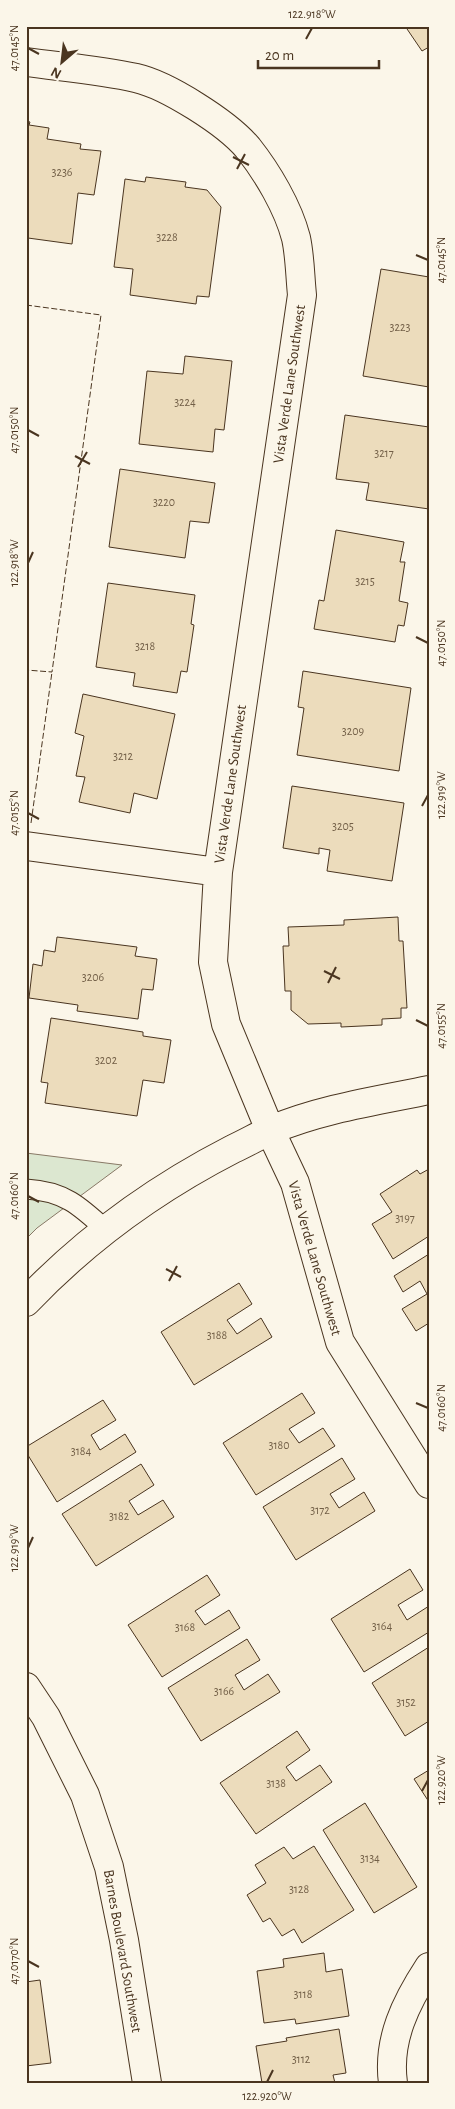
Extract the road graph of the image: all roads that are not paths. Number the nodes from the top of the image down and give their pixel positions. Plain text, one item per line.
1 (26, 62) edge
2 (26, 846) edge
3 (218, 872) junction
4 (429, 1090) edge
5 (270, 1130) junction
6 (26, 1190) edge
7 (106, 1230) junction
8 (26, 1302) edge
9 (429, 1484) edge
10 (26, 1687) edge
11 (429, 1967) edge
12 (147, 2083) edge
13 (393, 2083) edge

1 - 3 street, Vista Verde Lane Southwest
2 - 3 street, Vista Verde Lane Southwest
3 - 5 street, Vista Verde Lane Southwest
4 - 5 street
5 - 7 street
5 - 9 street, Vista Verde Lane Southwest
6 - 7 lane
7 - 8 street
10 - 12 street, Barnes Boulevard Southwest
11 - 13 street

